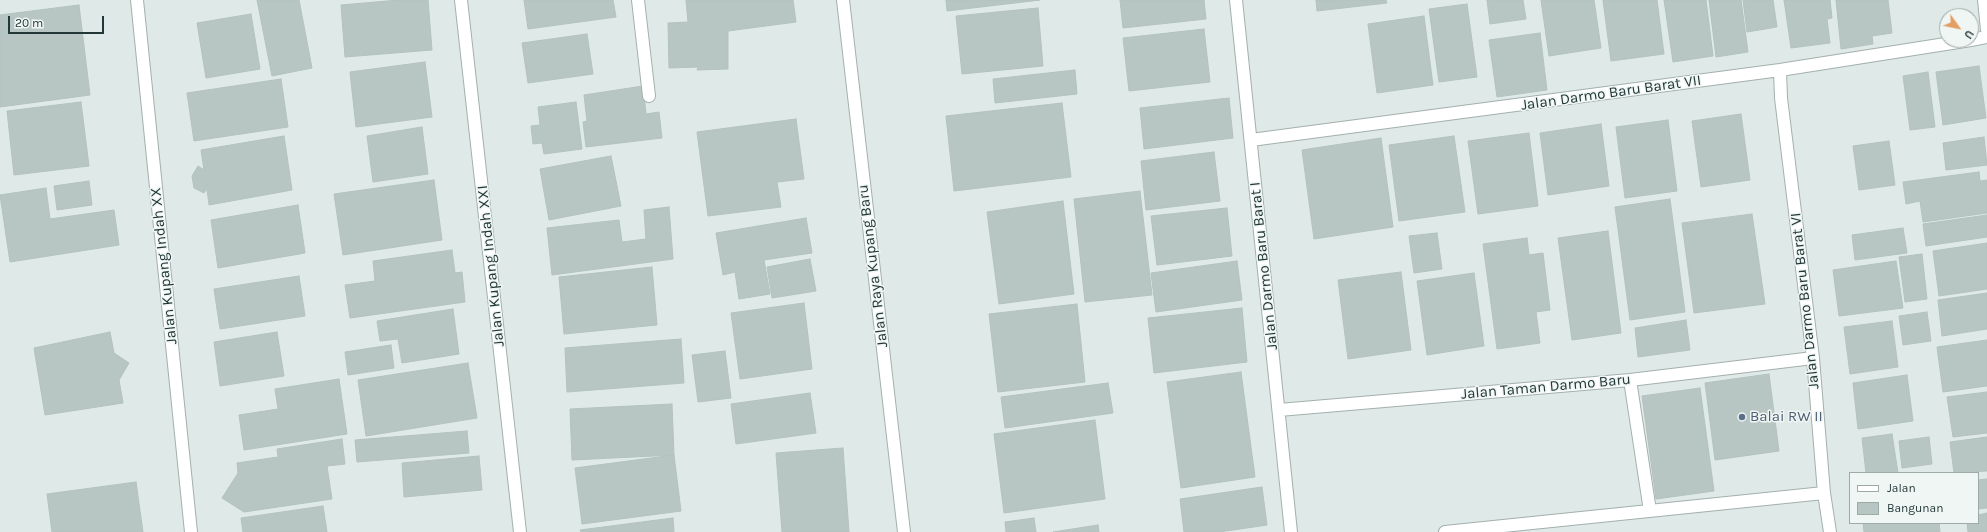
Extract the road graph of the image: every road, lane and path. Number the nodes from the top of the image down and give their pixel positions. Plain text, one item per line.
1 (137, 0) edge
2 (461, 0) edge
3 (638, 0) edge
4 (843, 0) edge
5 (1236, 0) edge
6 (1984, 0) edge
7 (1987, 30) edge
8 (1939, 45) edge
9 (1780, 70) junction
10 (649, 96) dead end
11 (1251, 140) junction
12 (1813, 358) junction
13 (1630, 380) junction
14 (1279, 410) junction
15 (1824, 493) junction
16 (1650, 511) junction
17 (191, 532) edge
18 (520, 532) edge
19 (904, 532) edge
20 (1291, 532) edge
21 (1445, 532) edge
22 (1830, 532) edge

1 - 17 street, Jalan Kupang Indah XX
2 - 18 street, Jalan Kupang Indah XXI
3 - 10 street
4 - 19 street, Jalan Raya Kupang Baru
5 - 11 street, Jalan Darmo Baru Barat I
6 - 7 street
8 - 9 street, Jalan Darmo Baru Barat VII
9 - 11 street, Jalan Darmo Baru Barat VII
9 - 12 street, Jalan Darmo Baru Barat VI
11 - 14 street, Jalan Darmo Baru Barat I
12 - 13 street, Jalan Taman Darmo Baru
12 - 15 street, Jalan Darmo Baru Barat VI
13 - 14 street, Jalan Taman Darmo Baru
13 - 16 street
14 - 20 street, Jalan Darmo Baru Barat I
15 - 16 street
15 - 22 street, Jalan Darmo Baru Barat VI
16 - 21 street

